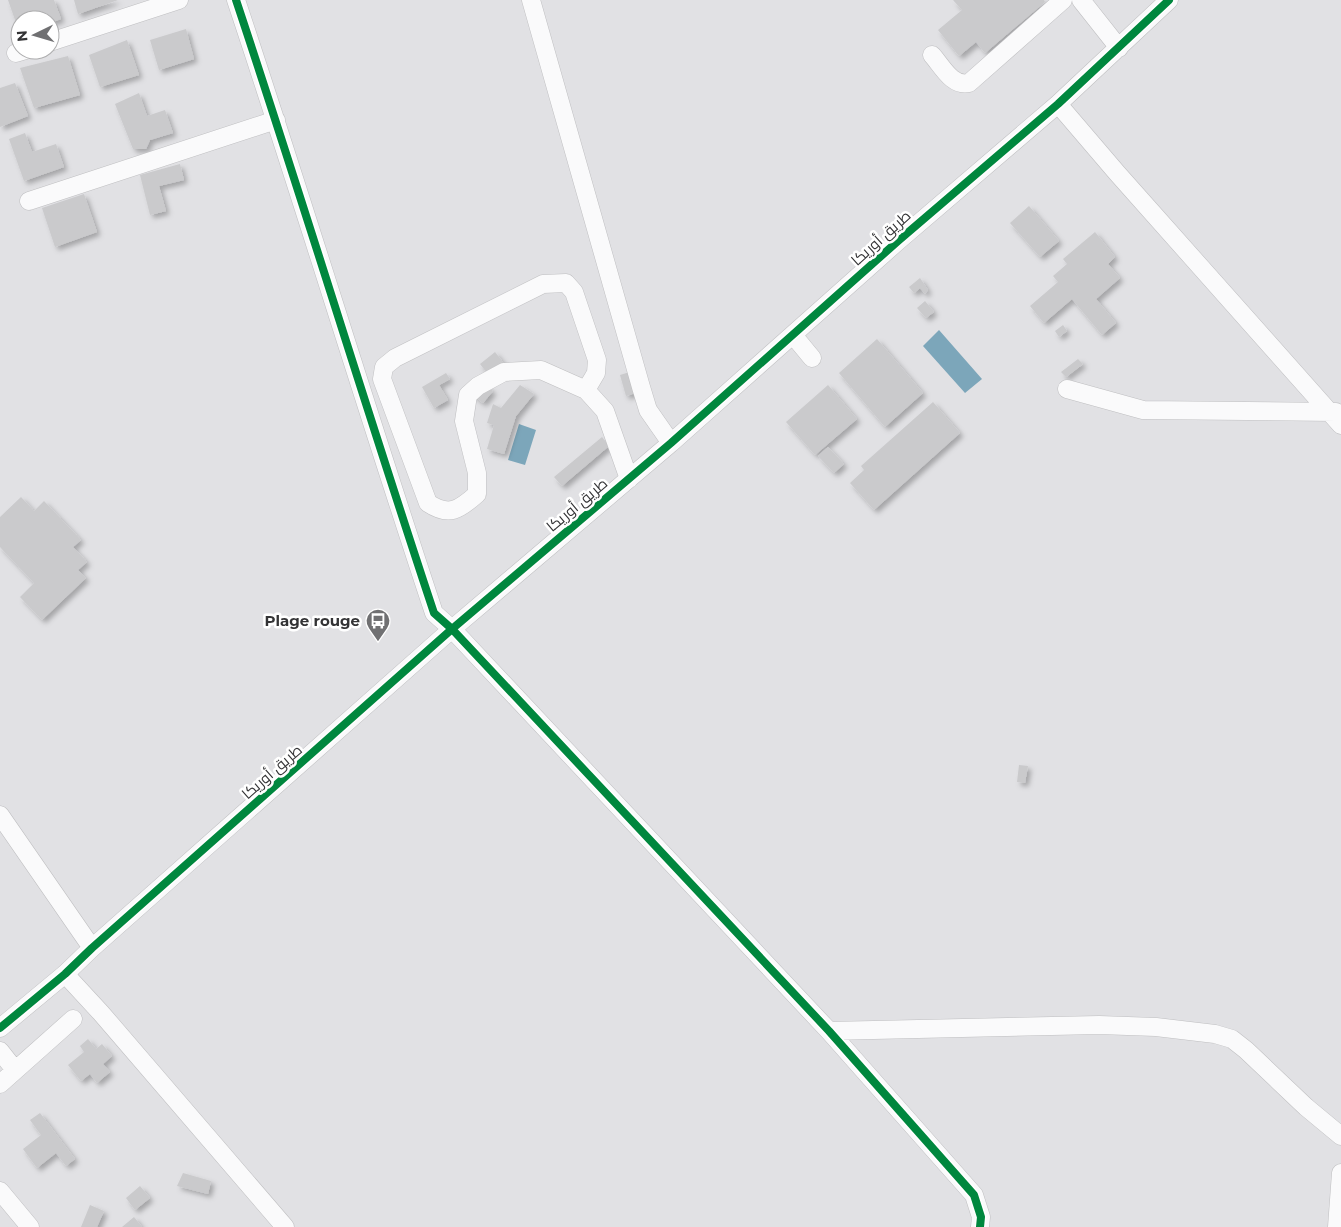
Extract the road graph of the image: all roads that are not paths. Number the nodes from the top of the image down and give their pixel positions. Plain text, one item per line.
1 (179, 0) edge
2 (236, 0) edge
3 (531, 0) edge
4 (1062, 0) edge
5 (1081, 0) edge
6 (1169, 0) edge
7 (60, 39) edge
8 (1119, 48) junction
9 (932, 54) dead end
10 (1058, 104) junction
11 (276, 120) junction
12 (29, 201) dead end
13 (793, 335) junction
14 (812, 358) dead end
15 (1067, 389) dead end
16 (586, 390) junction
17 (1335, 412) edge
18 (1341, 425) edge
19 (671, 443) junction
20 (629, 479) junction
21 (452, 629) junction
22 (0, 815) edge
23 (92, 948) junction
24 (65, 974) junction
25 (73, 1019) dead end
26 (0, 1028) edge
27 (829, 1031) junction
28 (0, 1051) edge
29 (16, 1070) junction
30 (0, 1084) edge
31 (1341, 1136) edge
32 (1341, 1173) edge
33 (0, 1191) edge
34 (30, 1227) edge
35 (285, 1227) edge
36 (980, 1227) edge
37 (1337, 1227) edge

1 - 7 street
2 - 11 street
3 - 19 street
4 - 9 street
5 - 8 street
6 - 8 street, طريق أوريكا
8 - 10 street, طريق أوريكا
10 - 13 street, طريق أوريكا
10 - 17 street
11 - 12 street
11 - 21 street
13 - 14 street
13 - 19 street, طريق أوريكا
15 - 17 street
16 - 16 street
16 - 20 street
17 - 18 street
19 - 20 street, طريق أوريكا
20 - 21 street, طريق أوريكا
21 - 23 street, طريق أوريكا
21 - 27 street
22 - 23 street
23 - 24 street, طريق أوريكا
24 - 26 street, طريق أوريكا
24 - 35 street
25 - 29 street
27 - 31 street
27 - 36 street
28 - 29 street
29 - 30 street
32 - 37 street
33 - 34 street

